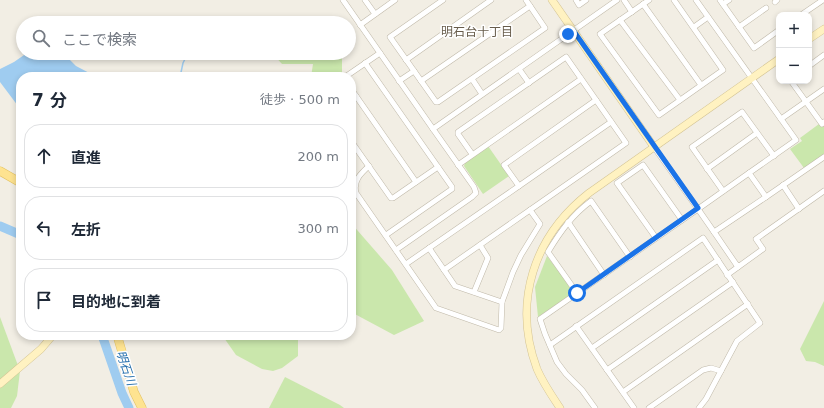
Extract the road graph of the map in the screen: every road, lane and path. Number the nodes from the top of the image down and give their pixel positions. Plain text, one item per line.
1 (343, 0) edge
2 (365, 0) edge
3 (395, 0) edge
4 (444, 0) edge
5 (491, 0) edge
6 (526, 0) edge
7 (552, 0) edge
8 (576, 0) edge
9 (586, 0) edge
10 (617, 0) edge
11 (624, 0) edge
12 (649, 0) edge
13 (674, 0) edge
14 (696, 0) edge
15 (729, 0) edge
16 (823, 0) edge
17 (721, 2) edge
18 (642, 4) junction
19 (530, 6) junction
20 (766, 8) dead end
21 (632, 12) junction
22 (805, 12) edge
23 (374, 14) junction
24 (354, 16) edge
25 (708, 17) junction
26 (356, 18) edge
27 (620, 20) junction
28 (360, 24) junction
29 (694, 27) junction
30 (739, 27) junction
31 (824, 29) edge
32 (573, 30) junction
33 (776, 32) edge
34 (812, 37) edge
35 (380, 53) junction
36 (824, 55) edge
37 (406, 60) junction
38 (776, 61) edge
39 (365, 63) junction
40 (812, 64) edge
41 (518, 69) junction
42 (414, 71) junction
43 (353, 72) edge
44 (752, 78) junction
45 (472, 79) junction
46 (581, 79) junction
47 (399, 81) junction
48 (422, 82) junction
49 (529, 83) junction
50 (793, 84) edge
51 (701, 85) junction
52 (824, 89) edge
53 (482, 94) junction
54 (596, 100) junction
55 (680, 100) junction
56 (806, 101) junction
57 (356, 102) edge
58 (781, 119) junction
59 (611, 122) junction
60 (824, 122) edge
61 (433, 129) junction
62 (758, 133) junction
63 (654, 147) junction
64 (356, 148) edge
65 (472, 154) junction
66 (774, 156) junction
67 (824, 157) edge
68 (458, 164) junction
69 (369, 166) junction
70 (438, 167) junction
71 (707, 169) junction
72 (0, 171) edge
73 (749, 173) junction
74 (16, 180) edge
75 (356, 180) edge
76 (416, 182) junction
77 (783, 185) junction
78 (519, 186) junction
79 (723, 191) junction
80 (824, 191) edge
81 (356, 193) edge
82 (766, 197) junction
83 (698, 208) junction
84 (799, 209) junction
85 (530, 210) junction
86 (682, 220) junction
87 (568, 222) junction
88 (714, 232) junction
89 (386, 236) junction
90 (656, 238) junction
91 (480, 245) junction
92 (429, 248) junction
93 (396, 250) junction
94 (630, 257) junction
95 (718, 260) junction
96 (406, 264) junction
97 (738, 267) junction
98 (444, 270) junction
99 (604, 275) junction
100 (727, 275) junction
101 (733, 282) junction
102 (474, 292) junction
103 (577, 293) junction
104 (502, 302) junction
105 (748, 304) junction
106 (576, 326) junction
107 (48, 340) edge
108 (118, 340) edge
109 (550, 345) junction
110 (592, 348) junction
111 (607, 370) junction
112 (721, 371) junction
113 (0, 384) edge
114 (622, 392) junction
115 (142, 408) edge
116 (560, 408) edge
117 (595, 408) edge
118 (634, 408) edge
119 (649, 408) edge
120 (699, 408) edge

1 - 24 street
2 - 23 street
3 - 23 street
4 - 37 street
5 - 37 street
6 - 19 street
7 - 32 street
8 - 9 street
10 - 32 street
11 - 21 street
12 - 18 street
13 - 29 street
14 - 25 street
15 - 17 street
16 - 22 street
17 - 30 street
18 - 21 street
18 - 51 street
19 - 45 street
19 - 48 street
20 - 30 street
21 - 27 street
23 - 28 street
25 - 29 street
25 - 44 street
26 - 28 street
27 - 55 street
27 - 55 street
28 - 35 street
29 - 51 street
30 - 33 street
31 - 34 street
32 - 41 street
32 - 63 street
35 - 39 street
35 - 47 street
36 - 40 street
37 - 42 street
38 - 44 street
39 - 43 street
39 - 70 street
41 - 49 street
41 - 53 street
42 - 47 street
42 - 48 street
44 - 58 street
44 - 63 street
45 - 48 street
45 - 53 street
46 - 49 street
46 - 54 street
46 - 65 street
47 - 61 street
49 - 65 street
50 - 56 street
51 - 55 street
52 - 56 street
53 - 61 street
54 - 59 street
54 - 78 street
56 - 58 street
56 - 60 street
57 - 76 street
58 - 66 street
59 - 78 street
59 - 85 street
61 - 68 street
62 - 66 street
62 - 71 street
62 - 71 street
63 - 83 street
63 - 116 street
64 - 69 street
65 - 68 street
66 - 73 street
67 - 77 street
68 - 93 street
69 - 75 street
69 - 76 street
70 - 76 street
70 - 89 street
71 - 79 street
72 - 74 main road
73 - 79 street
73 - 82 street
77 - 82 street
77 - 84 street
78 - 92 street
79 - 83 street
80 - 84 street
81 - 89 street
82 - 88 street
83 - 86 street
83 - 88 street
84 - 97 street
85 - 91 street
85 - 104 street
86 - 90 street
86 - 90 street
87 - 94 street
87 - 99 street
87 - 103 street
88 - 97 street
89 - 93 street
90 - 94 street
91 - 98 street
91 - 102 street
92 - 96 street
92 - 98 street
93 - 96 street
94 - 99 street
95 - 100 street
95 - 106 street
95 - 110 street
96 - 104 street
97 - 100 street
98 - 102 street
99 - 103 street
100 - 101 street
101 - 105 street
101 - 111 street
102 - 104 street
103 - 109 street
105 - 112 street
105 - 114 street
106 - 109 street
106 - 110 street
107 - 113 street
108 - 115 main road
109 - 117 street
110 - 111 street
111 - 114 street
112 - 119 street
112 - 120 street
114 - 118 street

